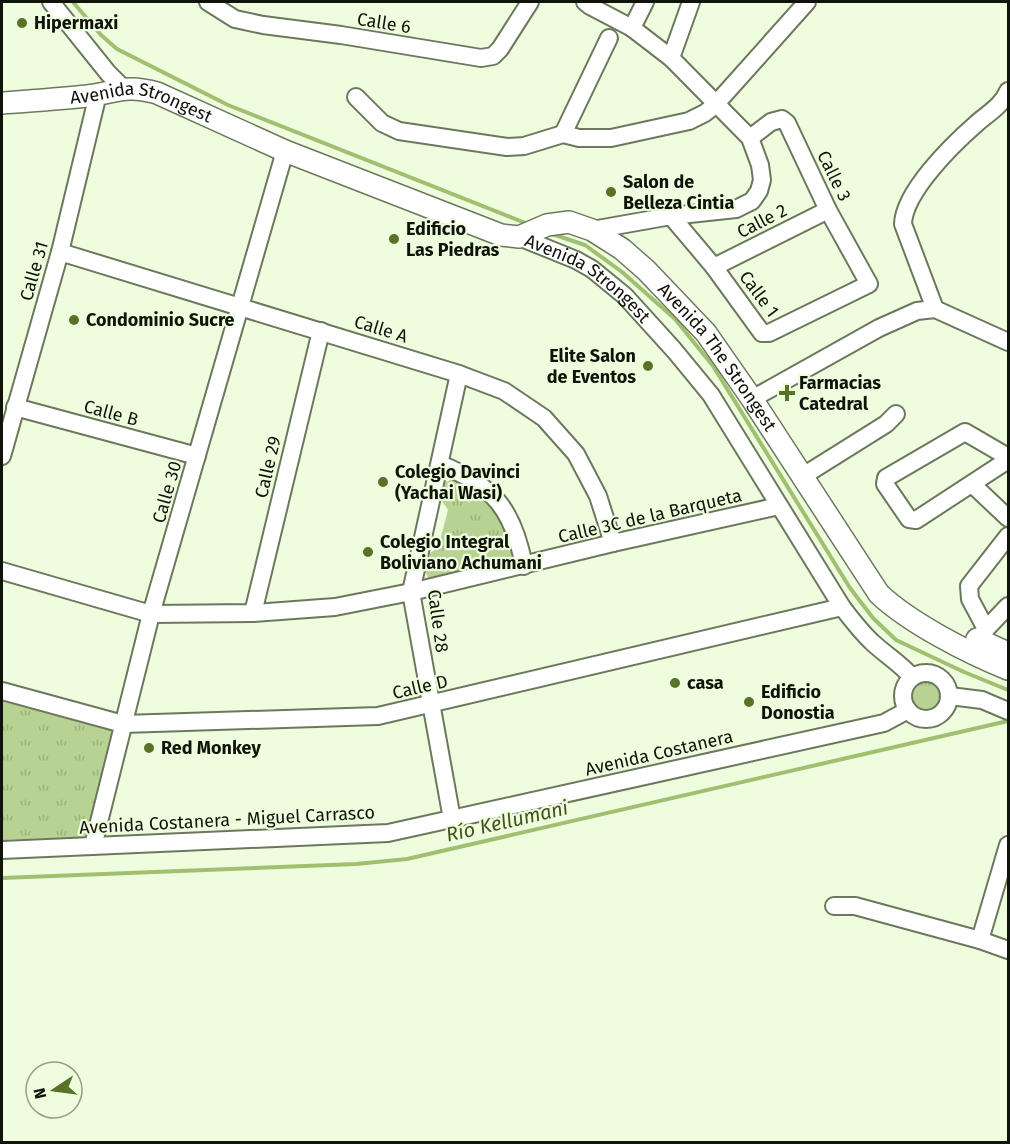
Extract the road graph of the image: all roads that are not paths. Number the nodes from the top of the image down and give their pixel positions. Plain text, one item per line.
1 (51, 2) edge
2 (208, 2) edge
3 (530, 2) edge
4 (585, 2) edge
5 (645, 2) edge
6 (691, 2) edge
7 (807, 2) edge
8 (632, 28) junction
9 (609, 38) dead end
10 (671, 58) junction
11 (123, 88) junction
12 (1008, 92) edge
13 (98, 94) junction
14 (356, 97) dead end
15 (2, 103) edge
16 (716, 105) junction
17 (563, 134) junction
18 (750, 138) junction
19 (285, 151) junction
20 (828, 210) junction
21 (671, 216) junction
22 (592, 230) junction
23 (531, 232) junction
24 (60, 252) junction
25 (714, 267) junction
26 (869, 284) joint
27 (239, 308) junction
28 (935, 309) junction
29 (321, 331) junction
30 (1008, 342) edge
31 (459, 374) junction
32 (752, 399) junction
33 (15, 407) junction
34 (896, 414) dead end
35 (2, 456) edge
36 (198, 456) junction
37 (1008, 458) edge
38 (440, 464) junction
39 (803, 476) junction
40 (972, 484) junction
41 (779, 506) junction
42 (1008, 518) edge
43 (1008, 536) edge
44 (613, 543) junction
45 (524, 566) junction
46 (2, 571) edge
47 (411, 592) junction
48 (1008, 606) edge
49 (842, 607) junction
50 (253, 613) junction
51 (151, 614) junction
52 (981, 641) junction
53 (1008, 653) edge
54 (1008, 669) edge
55 (912, 677) junction
56 (2, 691) edge
57 (950, 696) junction
58 (433, 704) junction
59 (908, 710) junction
60 (1008, 711) edge
61 (123, 724) junction
62 (453, 819) junction
63 (1008, 845) edge
64 (93, 846) junction
65 (2, 850) edge
66 (834, 906) dead end
67 (980, 940) junction
68 (1008, 950) edge

1 - 11 street
2 - 3 street, Calle 6
4 - 8 street
5 - 8 street
6 - 10 street
7 - 16 street
8 - 10 street
9 - 17 street
10 - 16 street
11 - 13 main road, Avenida Strongest
11 - 19 main road, Avenida Strongest
12 - 28 street
13 - 15 main road, Avenida Strongest
13 - 24 street, Calle 31
14 - 17 street
16 - 17 street
16 - 18 street
18 - 20 street, Calle 3
18 - 21 street
19 - 23 main road, Avenida Strongest
19 - 27 street, Calle 30
20 - 25 street, Calle 2
20 - 26 street, Calle 3
21 - 22 street
21 - 25 street, Calle 1
22 - 23 main road, Avenida The Strongest
22 - 32 main road, Avenida The Strongest
23 - 41 street, Avenida Strongest
24 - 27 street, Calle A
24 - 33 street, Calle 31
25 - 26 street, Calle 1
27 - 29 street, Calle A
27 - 36 street, Calle 30
28 - 30 street
28 - 32 street
29 - 31 street, Calle A
29 - 50 street, Calle 29
31 - 38 street, Calle 28
31 - 44 street, Calle A
32 - 39 main road, Avenida The Strongest
33 - 35 street, Calle 31
33 - 36 street, Calle B
34 - 39 street
36 - 51 street, Calle 30
37 - 40 street
37 - 40 street
38 - 45 street
38 - 47 street, Calle 28
39 - 52 main road, Avenida The Strongest
40 - 42 street
41 - 44 street, Calle 3C de la Barqueta
41 - 49 street, Avenida Strongest
43 - 52 street
44 - 45 street, Calle 3C de la Barqueta
45 - 47 street, Calle 3C de la Barqueta
46 - 51 street, Calle 3C de la Barqueta
47 - 50 street, Calle 3C de la Barqueta
47 - 58 street, Calle 28
48 - 52 street
49 - 55 street, Avenida Strongest
49 - 58 street, Calle D
50 - 51 street, Calle 3C de la Barqueta
51 - 61 street, Calle 30
52 - 53 main road, Avenida The Strongest
52 - 54 main road, Avenida The Strongest
55 - 57 street
55 - 59 street
56 - 61 street, Calle D
57 - 59 street
57 - 60 street
58 - 61 street, Calle D
58 - 62 street, Calle 28
59 - 62 street, Avenida Costanera
61 - 64 street, Calle 30
62 - 64 street, Avenida Costanera - Miguel Carrasco
63 - 67 street
64 - 65 street, Avenida Costanera - Miguel Carrasco
66 - 67 street
67 - 68 street

